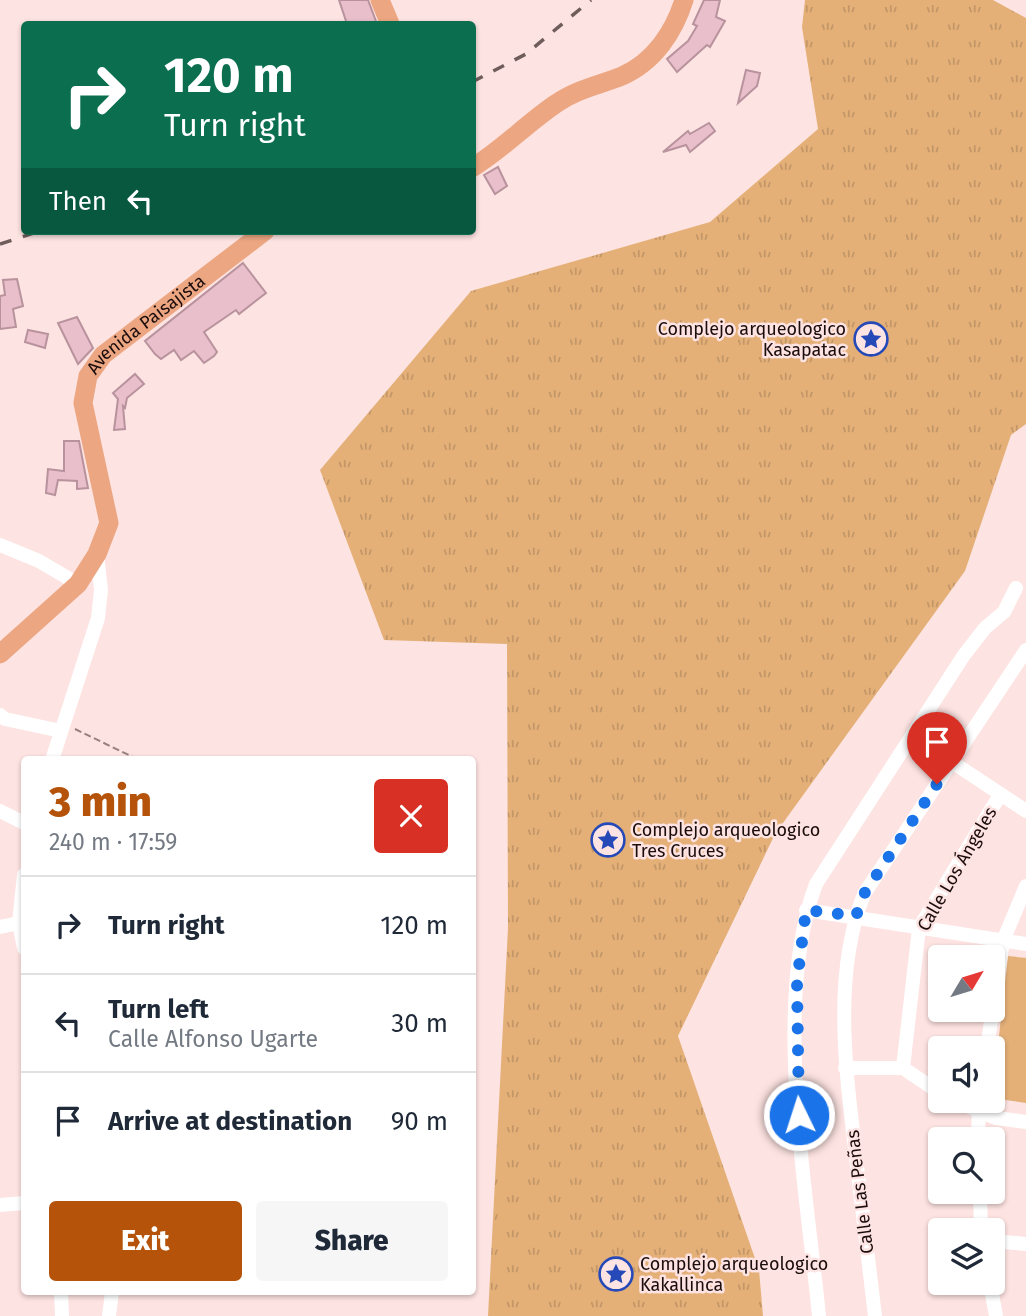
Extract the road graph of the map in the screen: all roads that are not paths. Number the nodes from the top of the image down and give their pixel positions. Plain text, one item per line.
1 (380, 0) edge
2 (684, 0) edge
3 (389, 21) edge
4 (476, 166) edge
5 (260, 235) edge
6 (0, 545) edge
7 (97, 554) junction
8 (78, 584) junction
9 (1016, 588) dead end
10 (1026, 650) edge
11 (0, 654) edge
12 (0, 715) edge
13 (63, 728) junction
14 (53, 756) edge
15 (952, 762) junction
16 (1000, 795) junction
17 (0, 811) edge
18 (1026, 811) edge
19 (21, 822) edge
20 (1026, 886) edge
21 (21, 904) edge
22 (806, 910) junction
23 (856, 916) junction
24 (19, 923) junction
25 (0, 927) edge
26 (919, 928) junction
27 (21, 933) edge
28 (1003, 941) junction
29 (1026, 944) edge
30 (989, 1036) edge
31 (845, 1068) junction
32 (903, 1068) junction
33 (928, 1085) edge
34 (988, 1113) edge
35 (1026, 1122) edge
36 (21, 1203) edge
37 (0, 1205) edge
38 (1005, 1242) edge
39 (1026, 1244) edge
40 (61, 1295) edge
41 (112, 1295) edge
42 (992, 1295) edge
43 (62, 1316) edge
44 (109, 1316) edge
45 (819, 1316) edge
46 (875, 1316) edge
47 (996, 1316) edge

1 - 3 main road
2 - 4 main road
5 - 7 main road, Avenida Paisajista
6 - 8 street
7 - 8 main road, Avenida Paisajista
7 - 13 street
8 - 11 main road, Avenida Paisajista
9 - 22 street
10 - 15 street, Calle Las Peñas
12 - 13 street
13 - 14 street
15 - 16 street
15 - 23 street, Calle Las Peñas
16 - 18 street
16 - 26 street, Calle Los Ángeles
17 - 19 street
20 - 28 street
21 - 24 street
22 - 23 street
22 - 45 street
23 - 26 street
23 - 31 street, Calle Las Peñas
24 - 25 street
24 - 27 street
26 - 28 street
26 - 32 street, Calle Los Ángeles
28 - 29 street
28 - 30 street
31 - 32 street
31 - 46 street, Calle Las Peñas
32 - 33 street
34 - 35 street
36 - 37 street
38 - 39 street
40 - 43 street
41 - 44 street
42 - 47 street

